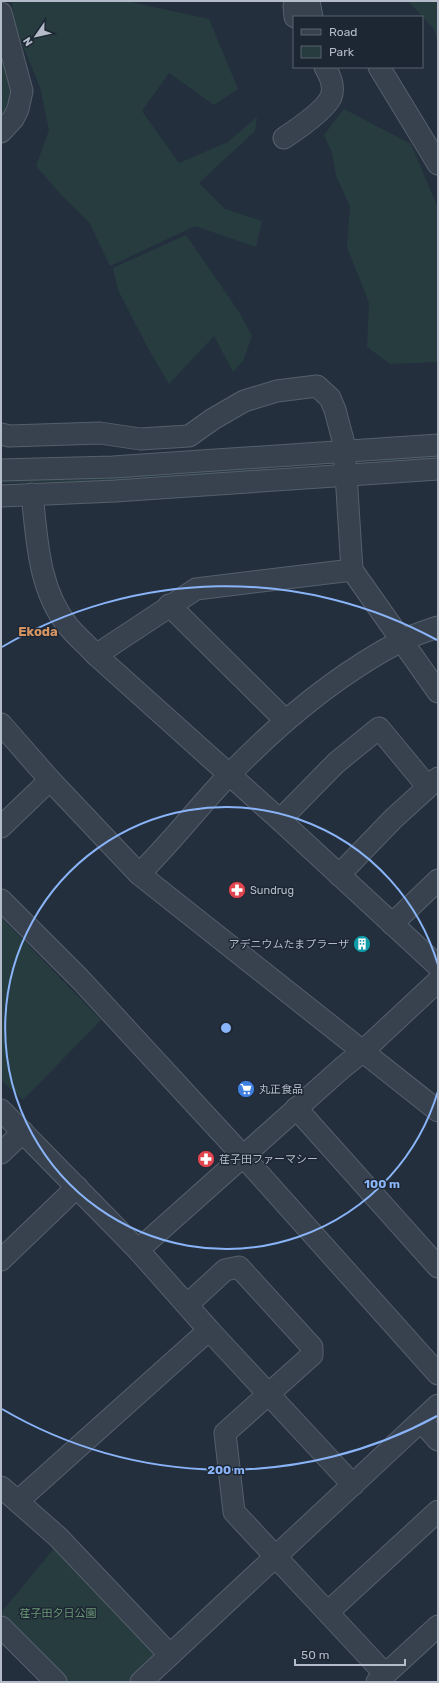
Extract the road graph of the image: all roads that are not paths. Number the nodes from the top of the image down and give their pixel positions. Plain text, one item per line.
1 (296, 1) edge
2 (309, 1) edge
3 (1, 13) edge
4 (295, 16) edge
5 (312, 16) edge
6 (326, 68) edge
7 (380, 68) edge
8 (1, 132) edge
9 (284, 138) dead end
10 (438, 164) edge
11 (1, 434) edge
12 (438, 445) edge
13 (344, 451) junction
14 (438, 469) edge
15 (1, 470) edge
16 (346, 474) junction
17 (32, 494) junction
18 (1, 496) edge
19 (352, 570) junction
20 (169, 605) junction
21 (438, 627) edge
22 (402, 640) junction
23 (96, 654) junction
24 (438, 692) edge
25 (285, 720) junction
26 (1, 724) edge
27 (229, 775) junction
28 (50, 780) junction
29 (433, 782) edge
30 (280, 820) junction
31 (1, 827) edge
32 (139, 874) junction
33 (339, 874) junction
34 (438, 880) edge
35 (1, 900) edge
36 (392, 924) junction
37 (438, 966) edge
38 (438, 981) edge
39 (363, 1051) junction
40 (296, 1108) junction
41 (1, 1110) edge
42 (438, 1111) edge
43 (23, 1132) junction
44 (1, 1153) edge
45 (243, 1156) junction
46 (77, 1187) junction
47 (138, 1250) junction
48 (1, 1260) edge
49 (438, 1267) edge
50 (187, 1304) junction
51 (209, 1330) junction
52 (438, 1374) edge
53 (268, 1394) junction
54 (438, 1405) edge
55 (421, 1421) junction
56 (438, 1440) edge
57 (353, 1485) junction
58 (1, 1487) edge
59 (18, 1501) junction
60 (438, 1511) edge
61 (275, 1556) junction
62 (328, 1612) junction
63 (438, 1626) edge
64 (1, 1627) edge
65 (170, 1655) junction
66 (381, 1678) edge
67 (56, 1682) edge
68 (141, 1682) edge

1 - 4 street
2 - 5 street
3 - 8 street
6 - 9 street
7 - 10 street
11 - 13 street
12 - 13 street
13 - 15 street
13 - 16 street
14 - 16 street
16 - 17 street
16 - 19 street
17 - 18 street
17 - 23 street
19 - 20 street
19 - 22 street
20 - 23 street
20 - 25 street
21 - 22 street
22 - 24 street
22 - 25 street
23 - 27 street
25 - 27 street
26 - 28 street
27 - 30 street
27 - 32 street
28 - 31 street
28 - 32 street
29 - 30 street
29 - 33 street
30 - 33 street
32 - 39 street
33 - 36 street
34 - 36 street
35 - 45 street
36 - 37 street
38 - 39 street
39 - 40 street
39 - 42 street
40 - 45 street
40 - 49 street
41 - 43 street
43 - 44 street
43 - 46 street
45 - 47 street
45 - 52 street
46 - 47 street
46 - 48 street
47 - 50 street
50 - 51 street
50 - 53 street
51 - 53 street
51 - 59 street
53 - 57 street
53 - 61 street
54 - 55 street
55 - 56 street
55 - 57 street
57 - 61 street
58 - 59 street
59 - 65 street
60 - 62 street
61 - 62 street
61 - 65 street
62 - 66 street
63 - 66 street
64 - 67 street
65 - 68 street

